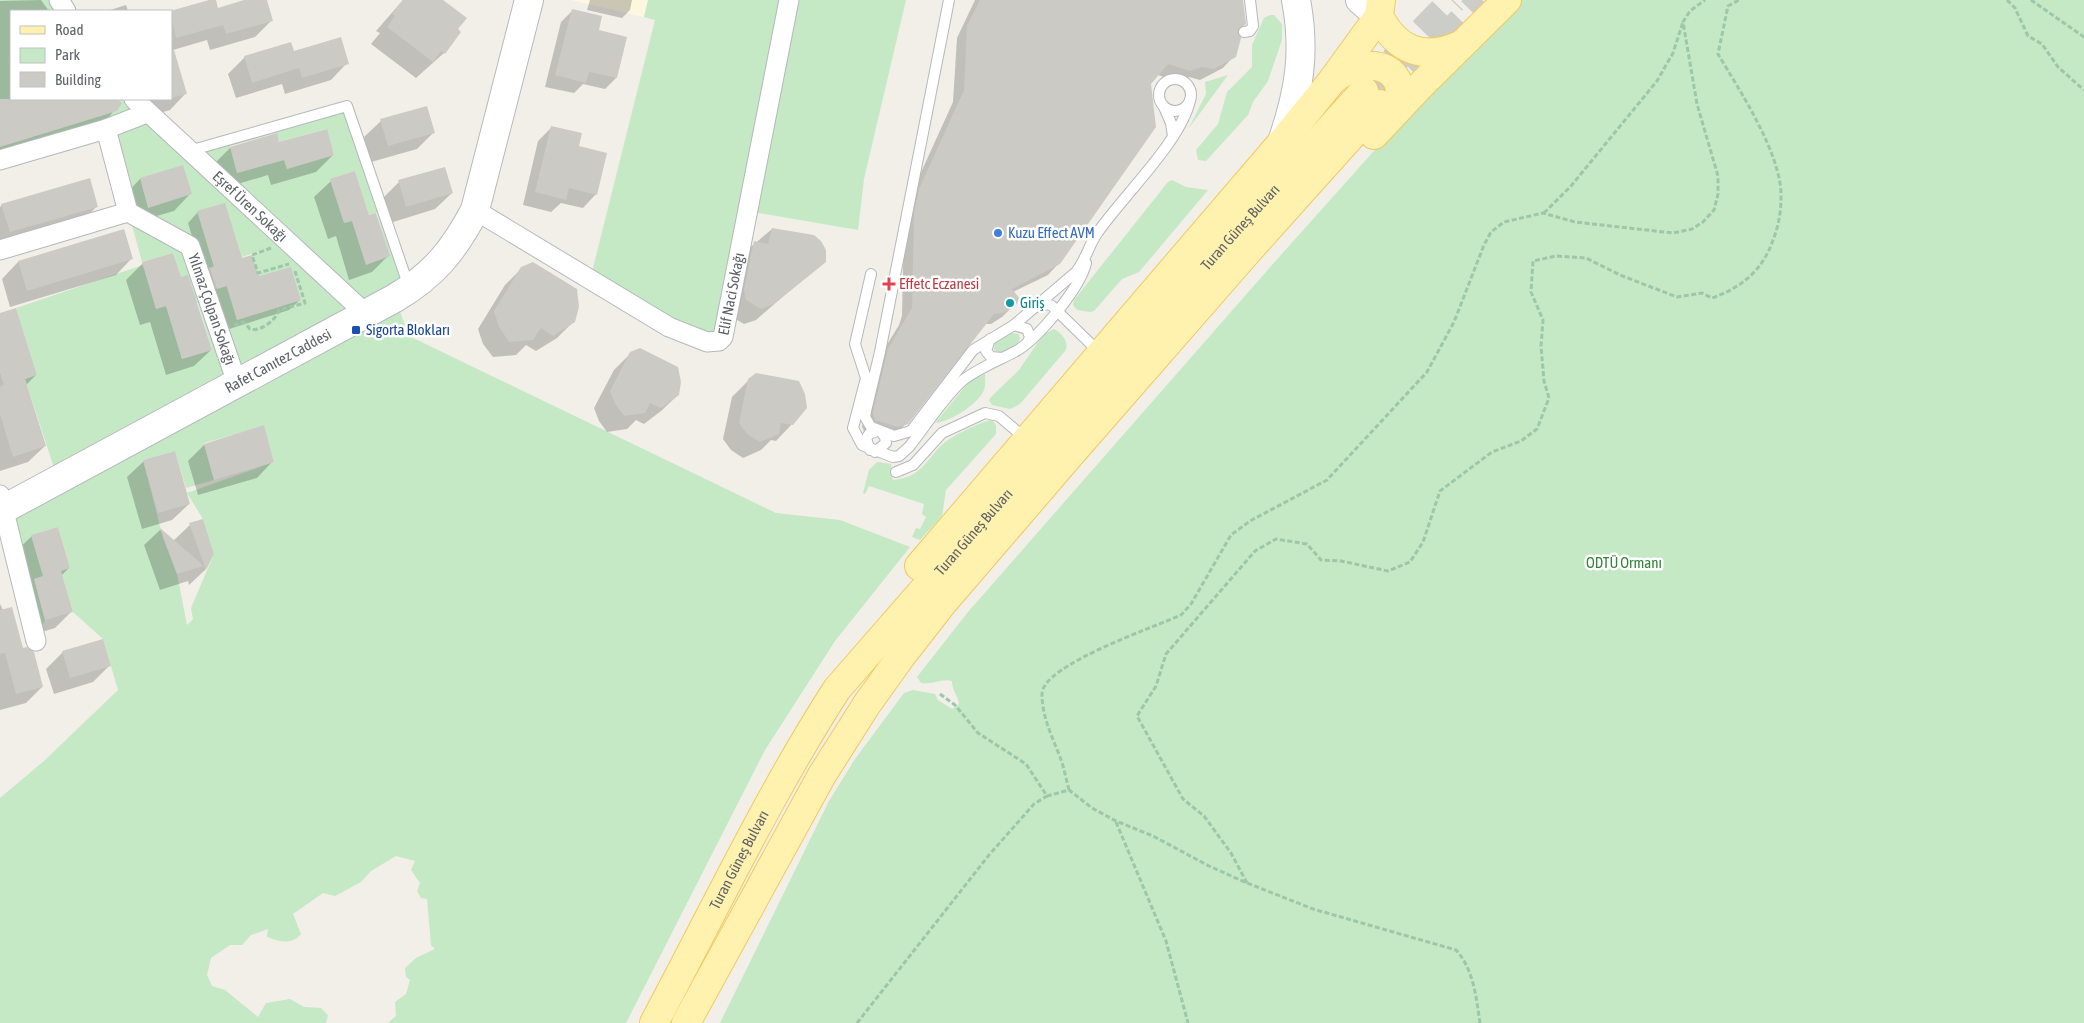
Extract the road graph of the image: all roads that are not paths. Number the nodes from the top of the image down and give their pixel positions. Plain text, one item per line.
1 (789, 0) edge
2 (949, 0) edge
3 (1250, 0) edge
4 (1296, 0) edge
5 (1481, 0) edge
6 (1507, 0) edge
7 (528, 1) edge
8 (1373, 5) edge
9 (1244, 32) dead end
10 (1467, 38) junction
11 (1330, 82) junction
12 (135, 100) edge
13 (1190, 100) junction
14 (1381, 101) junction
15 (1163, 106) junction
16 (147, 113) junction
17 (106, 129) junction
18 (1173, 136) junction
19 (1282, 142) junction
20 (188, 151) junction
21 (0, 160) edge
22 (474, 210) junction
23 (128, 212) junction
24 (0, 250) edge
25 (1089, 250) junction
26 (871, 274) dead end
27 (410, 289) junction
28 (1033, 308) junction
29 (1057, 312) junction
30 (366, 314) junction
31 (1014, 325) junction
32 (990, 339) junction
33 (1028, 342) junction
34 (1100, 352) junction
35 (1002, 358) junction
36 (237, 383) junction
37 (879, 431) junction
38 (1026, 439) junction
39 (873, 451) junction
40 (896, 472) dead end
41 (1, 505) edge
42 (36, 640) dead end
43 (837, 689) junction
44 (654, 1023) edge
45 (686, 1023) edge

1 - 22 street, Elif Naci Sokağı
2 - 37 lane
3 - 9 lane
4 - 19 street
5 - 10 main road
6 - 10 main road
7 - 22 street, Rafet Canıtez Caddesi
8 - 10 main road
8 - 11 main road
10 - 14 main road
11 - 14 main road
11 - 19 main road
12 - 16 street, Eşref Üren Sokağı
13 - 15 lane
13 - 15 lane
13 - 18 lane
14 - 43 main road, Turan Güneş Bulvarı
14 - 45 main road, Turan Güneş Bulvarı
15 - 18 lane
16 - 17 street
16 - 20 street, Eşref Üren Sokağı
17 - 21 street
17 - 23 street
18 - 25 lane
19 - 34 main road
20 - 27 lane
20 - 30 street, Eşref Üren Sokağı
22 - 27 street, Rafet Canıtez Caddesi
23 - 24 street
23 - 36 street, Yılmaz Çolpan Sokağı
25 - 28 lane
25 - 29 lane
26 - 39 lane
27 - 30 street, Rafet Canıtez Caddesi
28 - 29 lane
28 - 31 lane
29 - 33 lane
29 - 34 lane
30 - 36 street, Rafet Canıtez Caddesi
31 - 32 lane
31 - 33 lane
32 - 35 lane
32 - 37 lane
33 - 35 lane
34 - 38 main road
35 - 39 lane
36 - 41 street, Rafet Canıtez Caddesi
37 - 39 lane
37 - 39 lane
38 - 40 lane
38 - 43 main road
41 - 42 street
43 - 44 main road, Turan Güneş Bulvarı

